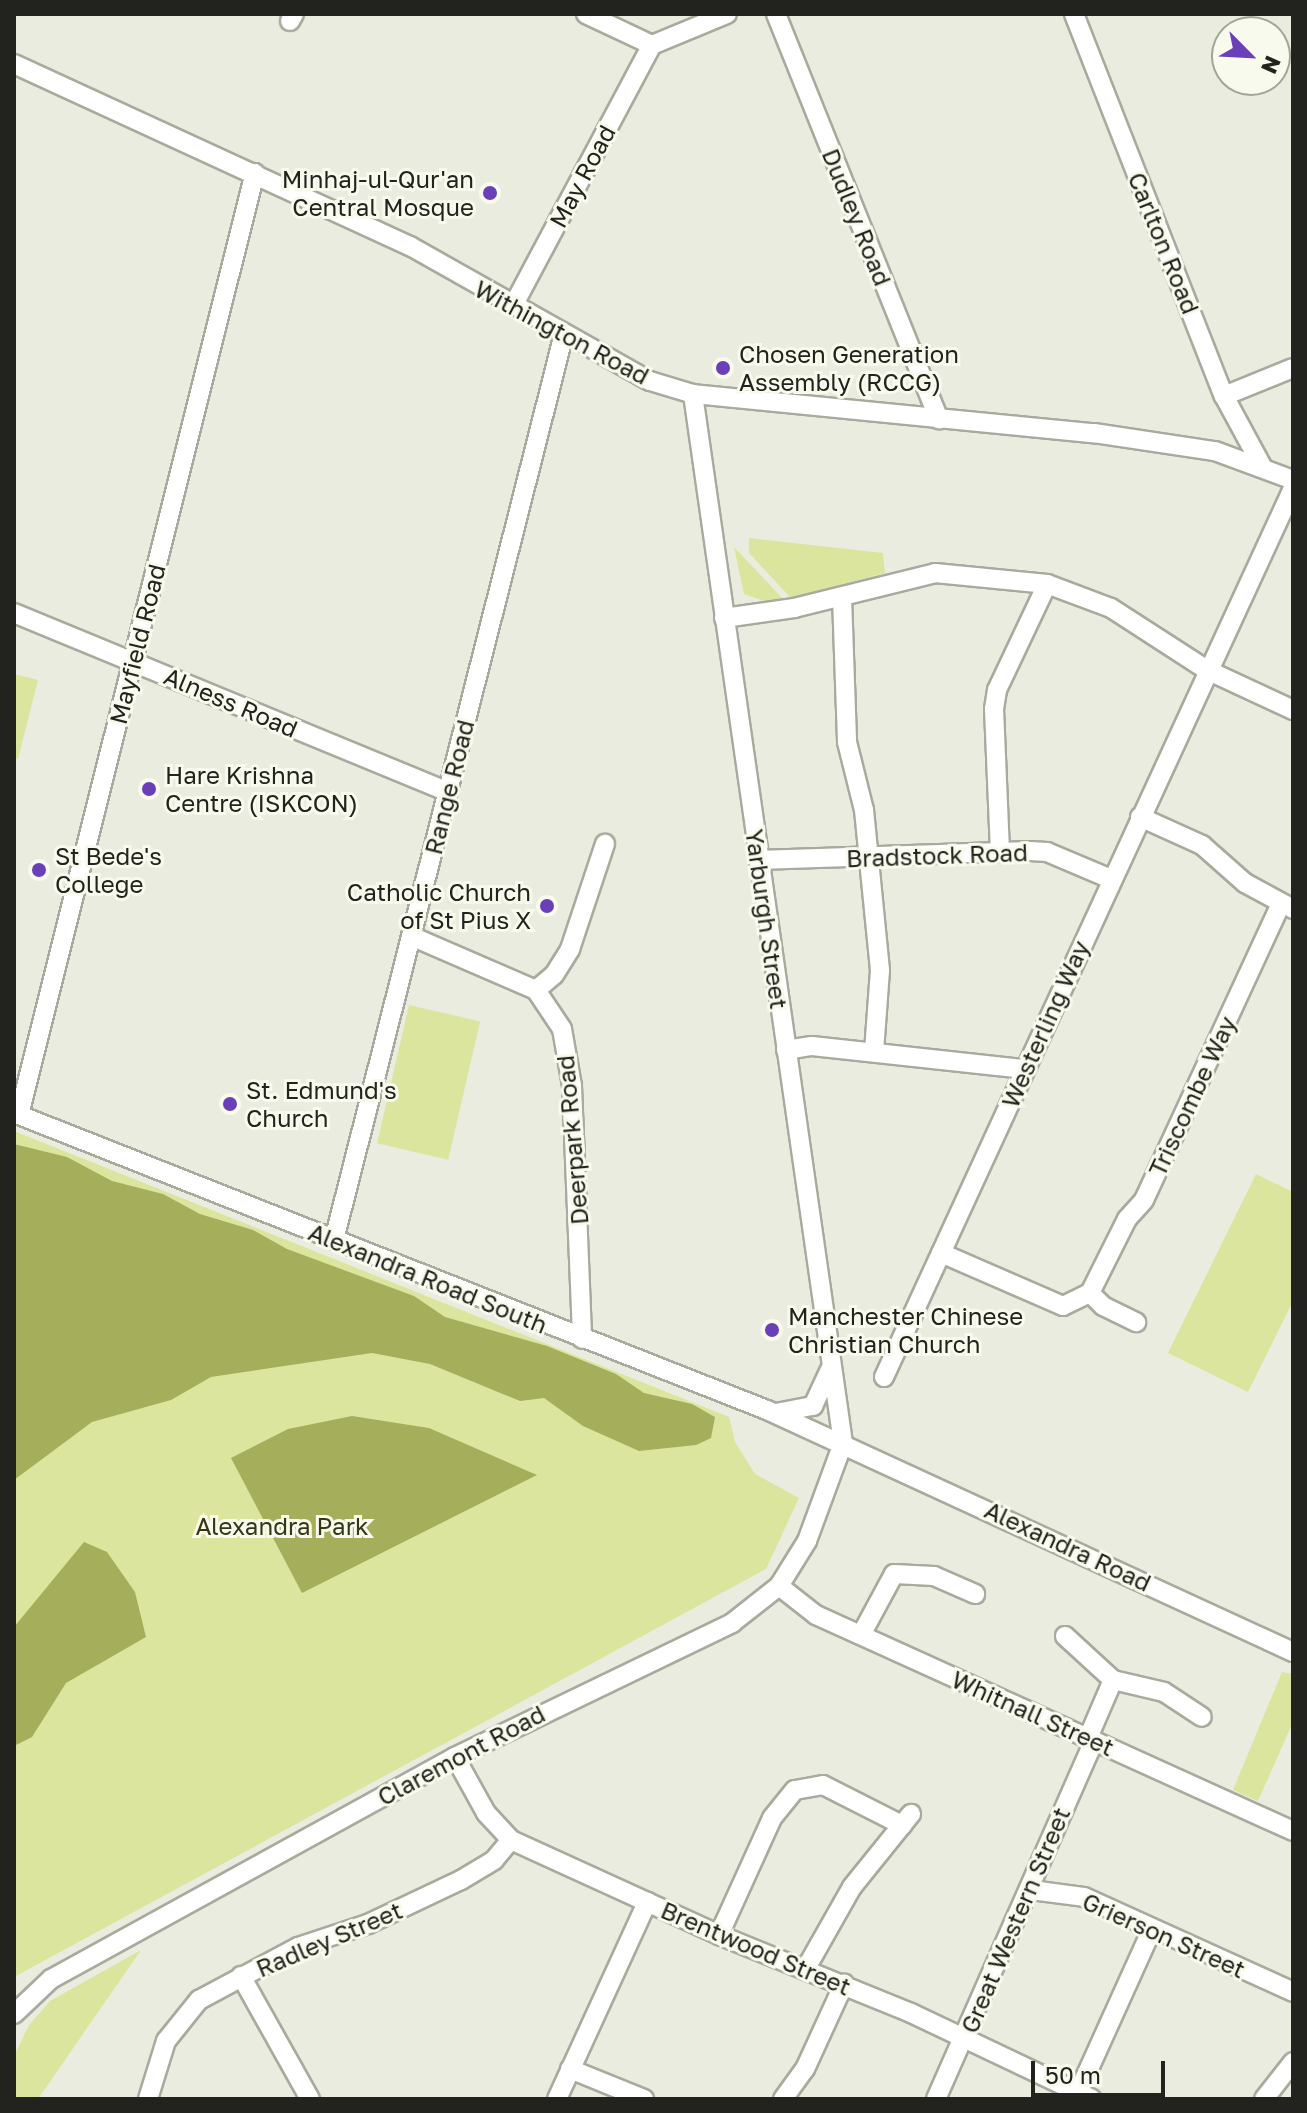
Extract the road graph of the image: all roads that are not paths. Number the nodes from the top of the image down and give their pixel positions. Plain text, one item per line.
1 (586, 14) edge
2 (727, 14) edge
3 (776, 14) edge
4 (1074, 14) edge
5 (652, 45) junction
6 (14, 64) edge
7 (255, 173) junction
8 (513, 306) junction
9 (564, 334) junction
10 (1293, 368) edge
11 (693, 394) junction
12 (1224, 396) junction
13 (939, 419) junction
14 (1263, 468) junction
15 (1293, 480) edge
16 (1293, 488) edge
17 (1047, 584) junction
18 (842, 597) junction
19 (14, 613) edge
20 (724, 618) junction
21 (133, 662) junction
22 (1207, 670) junction
23 (1293, 710) edge
24 (448, 792) junction
25 (1140, 817) junction
26 (605, 844) dead end
27 (1000, 852) junction
28 (866, 856) junction
29 (758, 860) junction
30 (1111, 879) junction
31 (1287, 906) edge
32 (411, 936) junction
33 (536, 990) junction
34 (786, 1050) junction
35 (874, 1052) junction
36 (1025, 1069) junction
37 (16, 1114) edge
38 (334, 1240) junction
39 (941, 1253) junction
40 (1093, 1288) junction
41 (1136, 1322) dead end
42 (582, 1339) junction
43 (831, 1365) junction
44 (884, 1377) dead end
45 (773, 1413) junction
46 (843, 1443) junction
47 (779, 1586) junction
48 (975, 1594) dead end
49 (861, 1635) junction
50 (1065, 1636) dead end
51 (1293, 1652) edge
52 (1113, 1680) junction
53 (1202, 1717) dead end
54 (1091, 1739) junction
55 (455, 1757) junction
56 (1293, 1831) edge
57 (511, 1840) junction
58 (1031, 1890) junction
59 (647, 1902) junction
60 (1152, 1929) junction
61 (719, 1935) junction
62 (805, 1970) junction
63 (241, 1976) junction
64 (844, 1984) junction
65 (1293, 1992) edge
66 (14, 2014) edge
67 (964, 2038) junction
68 (1293, 2062) edge
69 (570, 2069) junction
70 (1085, 2096) edge
71 (148, 2099) edge
72 (310, 2099) edge
73 (557, 2099) edge
74 (644, 2099) edge
75 (783, 2099) edge
76 (936, 2099) edge
77 (1264, 2099) edge

1 - 5 street
2 - 5 street
3 - 13 street, Dudley Road
4 - 12 street, Carlton Road
5 - 8 street, May Road
6 - 7 street, Withington Road
7 - 8 street, Withington Road
7 - 21 street, Mayfield Road
8 - 9 street, Withington Road
9 - 11 street, Withington Road
9 - 24 street, Range Road
10 - 12 street
11 - 13 street, Withington Road
11 - 20 street, Yarburgh Street
12 - 14 street, Carlton Road
13 - 14 street, Withington Road
14 - 15 street, Withington Road
16 - 22 street, Westerling Way
17 - 18 street
17 - 22 street
17 - 27 street
18 - 20 street
18 - 28 street
19 - 21 street, Alness Road
20 - 29 street, Yarburgh Street
21 - 24 street, Alness Road
21 - 37 street, Mayfield Road
22 - 23 street
22 - 25 street, Westerling Way
24 - 32 street, Range Road
25 - 30 street, Westerling Way
25 - 31 street
26 - 33 street
27 - 28 street, Bradstock Road
27 - 30 street, Bradstock Road
28 - 29 street, Bradstock Road
28 - 35 street
29 - 34 street, Yarburgh Street
30 - 36 street, Westerling Way
31 - 40 street, Triscombe Way
32 - 33 street
32 - 38 street, Range Road
33 - 42 street, Deerpark Road
34 - 35 street
34 - 43 street, Yarburgh Street
35 - 36 street
36 - 39 street, Westerling Way
37 - 38 street, Alexandra Road South
38 - 42 street, Alexandra Road South
39 - 40 street
39 - 44 street, Westerling Way
40 - 41 street
42 - 45 street, Alexandra Road South
43 - 45 street
43 - 46 street, Yarburgh Street
45 - 46 street, Alexandra Road South
46 - 47 street, Claremont Road
46 - 51 street, Alexandra Road
47 - 49 street, Whitnall Street
47 - 55 street, Claremont Road
48 - 49 street
49 - 54 street, Whitnall Street
50 - 52 street
52 - 53 street
52 - 54 street, Great Western Street
54 - 56 street, Whitnall Street
54 - 58 street, Great Western Street
55 - 57 street, Brentwood Street
55 - 66 street, Claremont Road
57 - 59 street, Brentwood Street
57 - 63 street, Radley Street
58 - 60 street, Grierson Street
58 - 67 street, Great Western Street
59 - 61 street, Brentwood Street
59 - 69 street
60 - 65 street, Grierson Street
60 - 70 street
61 - 62 street, Brentwood Street
61 - 62 street
62 - 64 street, Brentwood Street
63 - 71 street, Radley Street
63 - 72 street
64 - 67 street, Brentwood Street
64 - 75 street
67 - 70 street, Brentwood Street
67 - 76 street, Great Western Street
68 - 77 street
69 - 73 street
69 - 74 street

